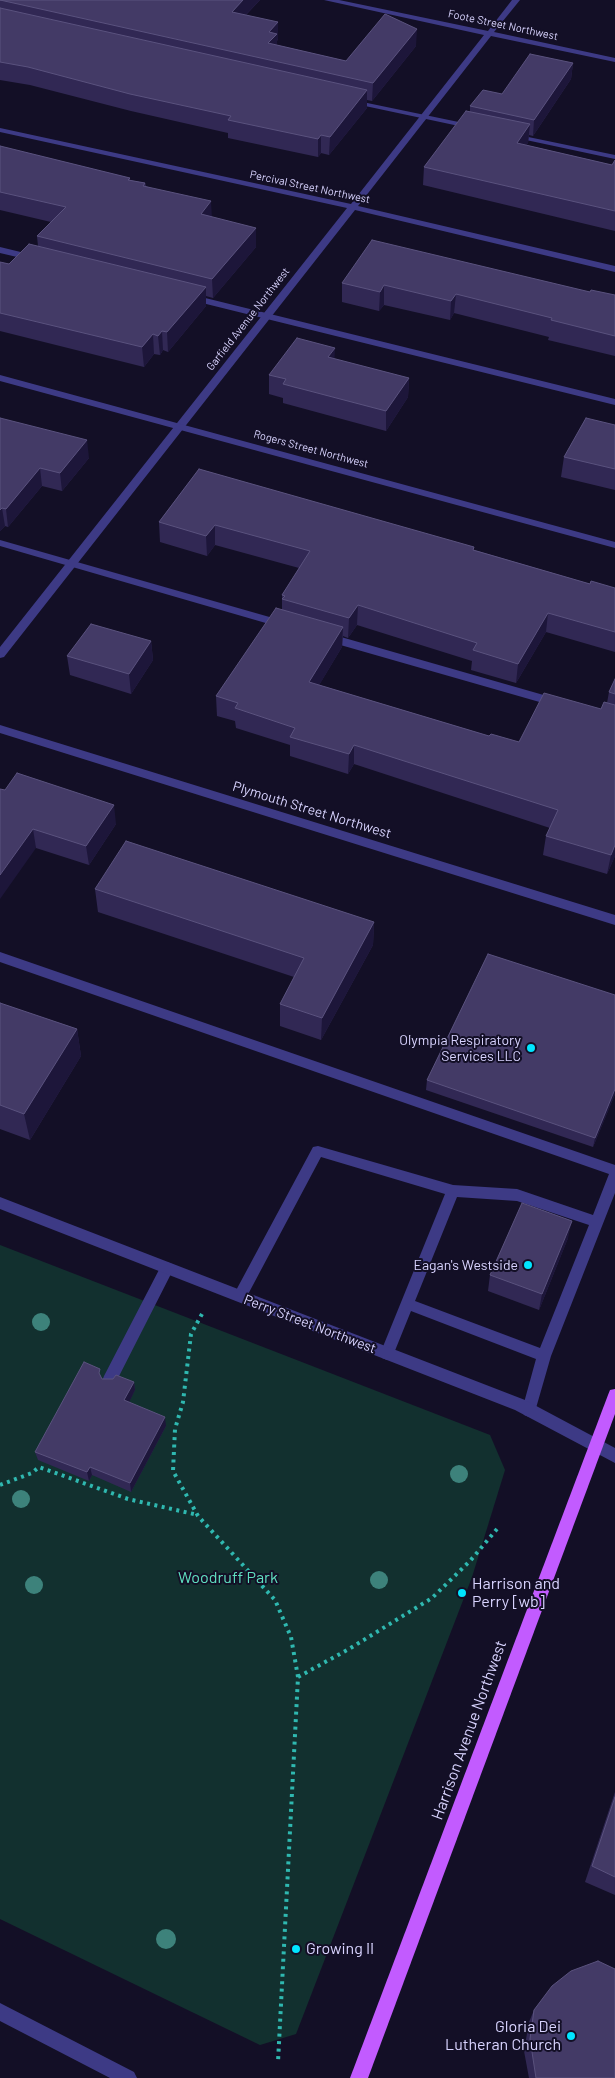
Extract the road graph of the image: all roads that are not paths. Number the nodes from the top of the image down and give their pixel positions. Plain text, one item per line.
1 (328, 0) edge
2 (516, 0) edge
3 (490, 34) junction
4 (615, 60) edge
5 (347, 100) edge
6 (424, 117) junction
7 (479, 128) edge
8 (0, 130) edge
9 (498, 132) edge
10 (615, 157) edge
11 (353, 207) junction
12 (0, 250) edge
13 (48, 262) edge
14 (615, 268) edge
15 (181, 294) edge
16 (266, 316) junction
17 (0, 378) edge
18 (615, 402) edge
19 (179, 426) junction
20 (0, 543) edge
21 (615, 545) edge
22 (71, 564) junction
23 (293, 627) edge
24 (312, 633) edge
25 (0, 654) edge
26 (568, 706) edge
27 (0, 729) edge
28 (615, 920) edge
29 (0, 957) edge
30 (615, 1171) edge
31 (615, 1176) edge
32 (453, 1191) junction
33 (0, 1203) edge
34 (597, 1222) junction
35 (167, 1268) junction
36 (240, 1296) junction
37 (408, 1304) junction
38 (388, 1354) junction
39 (544, 1356) junction
40 (109, 1380) edge
41 (615, 1395) edge
42 (529, 1410) junction
43 (596, 1446) junction
44 (615, 1456) edge
45 (0, 2012) edge
46 (128, 2078) edge
47 (359, 2078) edge

1 - 3 street, Foote Street Northwest
2 - 3 street, Garfield Avenue Northwest
3 - 4 street, Foote Street Northwest
3 - 6 street, Garfield Avenue Northwest
5 - 6 street
6 - 7 street
6 - 11 street, Garfield Avenue Northwest
8 - 11 street, Percival Street Northwest
9 - 10 street
11 - 14 street, Percival Street Northwest
11 - 16 street, Garfield Avenue Northwest
12 - 13 street
15 - 16 street
16 - 18 street
16 - 19 street, Garfield Avenue Northwest
17 - 19 street, Rogers Street Northwest
19 - 21 street, Rogers Street Northwest
19 - 22 street, Garfield Avenue Northwest
20 - 22 street
22 - 23 street
22 - 25 street, Garfield Avenue Northwest
24 - 26 street
27 - 28 street, Plymouth Street Northwest
29 - 30 street
31 - 34 street
32 - 34 street
32 - 36 street
32 - 37 street
33 - 35 street, Perry Street Northwest
34 - 39 street
35 - 36 street, Perry Street Northwest
35 - 40 street
36 - 38 street, Perry Street Northwest
37 - 38 street
37 - 39 street
38 - 42 street, Perry Street Northwest
39 - 42 street
41 - 43 main road, Harrison Avenue Northwest
42 - 43 street, Perry Street Northwest
43 - 44 street, Perry Street Northwest
43 - 47 main road, Harrison Avenue Northwest
45 - 46 street

